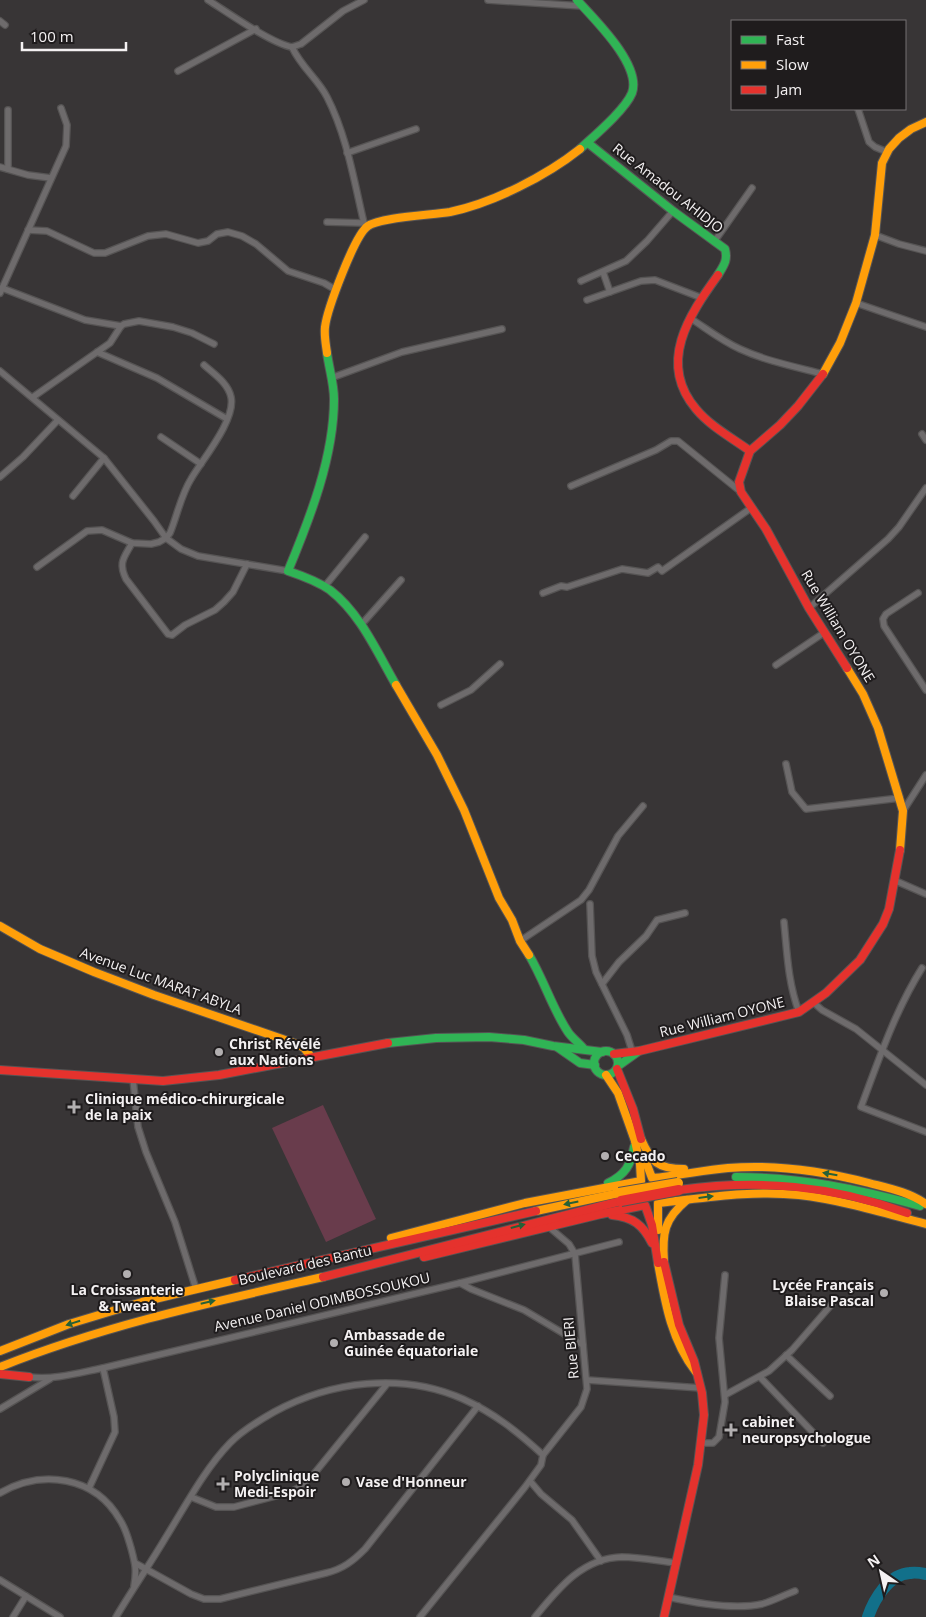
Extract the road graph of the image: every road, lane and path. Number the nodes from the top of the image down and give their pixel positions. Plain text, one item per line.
1 (208, 0) edge
2 (364, 0) edge
3 (488, 0) edge
4 (579, 3) edge
5 (256, 29) junction
6 (292, 47) junction
7 (178, 71) dead end
8 (61, 108) dead end
9 (8, 110) dead end
10 (858, 110) edge
11 (926, 122) edge
12 (416, 129) dead end
13 (588, 143) junction
14 (887, 152) junction
15 (347, 153) junction
16 (0, 167) edge
17 (8, 169) junction
18 (51, 178) junction
19 (752, 188) dead end
20 (673, 211) junction
21 (327, 222) dead end
22 (366, 224) junction
23 (28, 230) junction
24 (875, 235) junction
25 (714, 242) junction
26 (926, 251) edge
27 (603, 272) junction
28 (581, 280) dead end
29 (1, 290) edge
30 (336, 290) junction
31 (610, 292) junction
32 (702, 298) junction
33 (587, 300) dead end
34 (856, 303) junction
35 (690, 318) junction
36 (121, 326) junction
37 (926, 327) edge
38 (502, 328) dead end
39 (214, 344) dead end
40 (97, 352) junction
41 (204, 365) dead end
42 (0, 371) edge
43 (823, 374) junction
44 (331, 378) junction
45 (33, 397) junction
46 (227, 419) junction
47 (58, 420) junction
48 (922, 434) dead end
49 (161, 437) dead end
50 (926, 440) edge
51 (750, 451) junction
52 (104, 458) junction
53 (201, 464) junction
54 (0, 477) edge
55 (571, 486) dead end
56 (926, 488) edge
57 (741, 492) junction
58 (73, 496) dead end
59 (752, 508) junction
60 (365, 537) dead end
61 (166, 538) junction
62 (132, 543) junction
63 (247, 564) junction
64 (36, 567) dead end
65 (288, 571) junction
66 (401, 580) dead end
67 (325, 586) junction
68 (543, 593) dead end
69 (918, 593) dead end
70 (810, 608) junction
71 (361, 625) junction
72 (825, 632) junction
73 (500, 664) dead end
74 (776, 666) dead end
75 (926, 690) edge
76 (441, 705) dead end
77 (786, 764) dead end
78 (926, 774) edge
79 (900, 798) junction
80 (642, 806) dead end
81 (904, 811) junction
82 (896, 881) junction
83 (926, 894) edge
84 (590, 904) dead end
85 (685, 913) dead end
86 (784, 922) dead end
87 (0, 926) edge
88 (520, 941) junction
89 (922, 968) dead end
90 (602, 984) junction
91 (814, 1003) junction
92 (799, 1012) junction
93 (557, 1047) junction
94 (584, 1049) junction
95 (883, 1050) junction
96 (635, 1051) junction
97 (602, 1052) junction
98 (614, 1054) junction
99 (312, 1058) junction
100 (595, 1066) junction
101 (617, 1068) junction
102 (0, 1070) edge
103 (606, 1075) junction
104 (133, 1079) junction
105 (926, 1084) edge
106 (926, 1132) edge
107 (638, 1140) junction
108 (715, 1169) junction
109 (652, 1178) junction
110 (641, 1181) junction
111 (678, 1186) junction
112 (592, 1190) junction
113 (620, 1197) junction
114 (689, 1199) junction
115 (658, 1203) junction
116 (645, 1205) junction
117 (926, 1206) edge
118 (601, 1214) junction
119 (926, 1223) edge
120 (549, 1227) junction
121 (619, 1242) dead end
122 (574, 1254) junction
123 (321, 1260) junction
124 (661, 1263) junction
125 (725, 1275) dead end
126 (325, 1276) junction
127 (460, 1283) junction
128 (196, 1289) junction
129 (832, 1304) dead end
130 (583, 1346) junction
131 (0, 1351) edge
132 (786, 1355) junction
133 (27, 1356) junction
134 (0, 1367) edge
135 (103, 1368) junction
136 (0, 1374) edge
137 (29, 1377) junction
138 (760, 1377) junction
139 (52, 1378) junction
140 (587, 1380) junction
141 (387, 1384) junction
142 (701, 1388) junction
143 (725, 1395) junction
144 (830, 1396) dead end
145 (478, 1406) junction
146 (0, 1409) edge
147 (823, 1443) dead end
148 (702, 1444) junction
149 (544, 1455) junction
150 (530, 1481) junction
151 (89, 1488) junction
152 (0, 1493) edge
153 (191, 1497) junction
154 (601, 1561) junction
155 (135, 1563) junction
156 (676, 1563) junction
157 (147, 1569) junction
158 (0, 1580) edge
159 (134, 1588) junction
160 (795, 1590) dead end
161 (26, 1596) junction
162 (668, 1597) junction
163 (13, 1617) edge
164 (60, 1617) edge
165 (116, 1617) edge
166 (420, 1617) edge
167 (535, 1617) edge
168 (664, 1617) edge

1 - 5 street
2 - 6 street
3 - 4 street
4 - 13 main road
5 - 6 street
5 - 7 street
6 - 15 street
8 - 18 street
9 - 17 street
10 - 14 street
11 - 14 main road
12 - 15 street
13 - 20 main road, Rue Amadou AHIDJO
13 - 22 main road
14 - 24 main road
15 - 22 street
16 - 17 street
17 - 18 street
18 - 23 street
19 - 25 street
20 - 25 main road, Rue Amadou AHIDJO
20 - 27 street
21 - 22 street
22 - 30 main road
23 - 29 street
23 - 30 street
24 - 26 street
24 - 34 main road
25 - 32 main road, Rue Amadou AHIDJO
27 - 28 street
27 - 31 street
29 - 36 street
30 - 44 main road
31 - 32 street
31 - 33 street
32 - 35 main road, Rue Amadou AHIDJO
34 - 37 street
34 - 43 main road
35 - 43 street
35 - 51 main road, Rue Amadou AHIDJO
36 - 39 street
36 - 40 street
38 - 44 street
40 - 45 street
40 - 46 street
41 - 46 street
42 - 45 street
43 - 51 main road
44 - 65 main road
45 - 47 street
46 - 53 street
47 - 52 street
47 - 54 street
48 - 50 street
49 - 53 street
51 - 57 main road
52 - 58 street
52 - 61 street
53 - 61 street
55 - 57 street
56 - 70 street
57 - 59 main road, Rue William OYONE
59 - 68 street
59 - 70 main road, Rue William OYONE
60 - 67 street
61 - 62 street
61 - 63 street
62 - 63 street
62 - 64 street
63 - 65 street
65 - 67 main road
66 - 71 street
67 - 71 main road
69 - 75 street
70 - 72 main road, Rue William OYONE
71 - 88 main road
72 - 74 street
72 - 79 main road, Rue William OYONE
73 - 76 street
77 - 79 street
78 - 81 street
79 - 81 main road, Rue William OYONE
80 - 88 street
81 - 82 main road, Rue William OYONE
82 - 83 street
82 - 91 main road, Rue William OYONE
84 - 90 street
85 - 90 street
86 - 92 street
87 - 99 main road, Avenue Luc MARAT ABYLA
88 - 94 main road
89 - 95 street
90 - 96 street
91 - 92 main road, Rue William OYONE
91 - 95 street
92 - 96 main road, Rue William OYONE
93 - 94 main road
93 - 99 main road
93 - 100 main road
94 - 97 main road
95 - 105 street
95 - 106 street
96 - 98 main road, Rue William OYONE
96 - 101 main road
97 - 98 main road
97 - 100 main road
98 - 101 main road
99 - 104 main road
100 - 103 main road
101 - 103 main road
101 - 107 main road
102 - 104 main road
103 - 107 main road
104 - 128 street
107 - 108 main road
107 - 109 main road
107 - 110 main road
107 - 112 main road
108 - 109 main road
117 -> 108 main road
109 - 110 main road
109 - 115 main road
110 - 112 main road
110 - 116 main road
111 - 113 main road, bridge
111 - 117 main road
111 - 119 main road
112 - 123 main road
113 -> 123 main road, Boulevard des Bantu
126 -> 113 main road, Boulevard des Bantu
114 - 115 main road
114 -> 119 main road
114 - 124 main road
115 - 116 main road
115 - 124 main road
116 - 118 main road
116 - 124 main road
118 - 120 main road
118 - 124 main road
120 - 122 street
120 - 126 main road
121 - 122 street, Avenue Daniel ODIMBOSSOUKOU
122 - 127 street, Avenue Daniel ODIMBOSSOUKOU
122 - 130 street, Rue BIERI
123 - 128 main road, Boulevard des Bantu
124 - 142 main road
125 - 143 street
133 -> 126 main road, Boulevard des Bantu
127 - 130 street
127 - 135 street, Avenue Daniel ODIMBOSSOUKOU
128 -> 131 main road, Boulevard des Bantu
129 - 132 street
130 - 140 street, Rue BIERI
132 - 138 street
132 - 144 street
133 - 134 main road, Boulevard des Bantu
133 - 137 main road
135 - 139 street, Avenue Daniel ODIMBOSSOUKOU
135 - 151 street
136 - 137 main road
137 - 139 street, Avenue Daniel ODIMBOSSOUKOU
138 - 143 street
138 - 147 street
139 - 146 street
140 - 142 street
140 - 149 street, Rue BIERI
141 - 145 street
141 - 153 street
141 - 153 street
142 - 148 main road
143 - 148 street
145 - 149 street
145 - 157 street
148 - 156 main road
149 - 150 street, Rue BIERI
150 - 154 street
150 - 166 street, Rue BIERI
151 - 152 street
151 - 155 street
153 - 157 street
154 - 156 street
154 - 167 street
155 - 157 street
155 - 159 street
156 - 162 main road
157 - 159 street
158 - 161 street
159 - 165 street
160 - 162 street
161 - 163 street
161 - 164 street
162 - 168 main road

